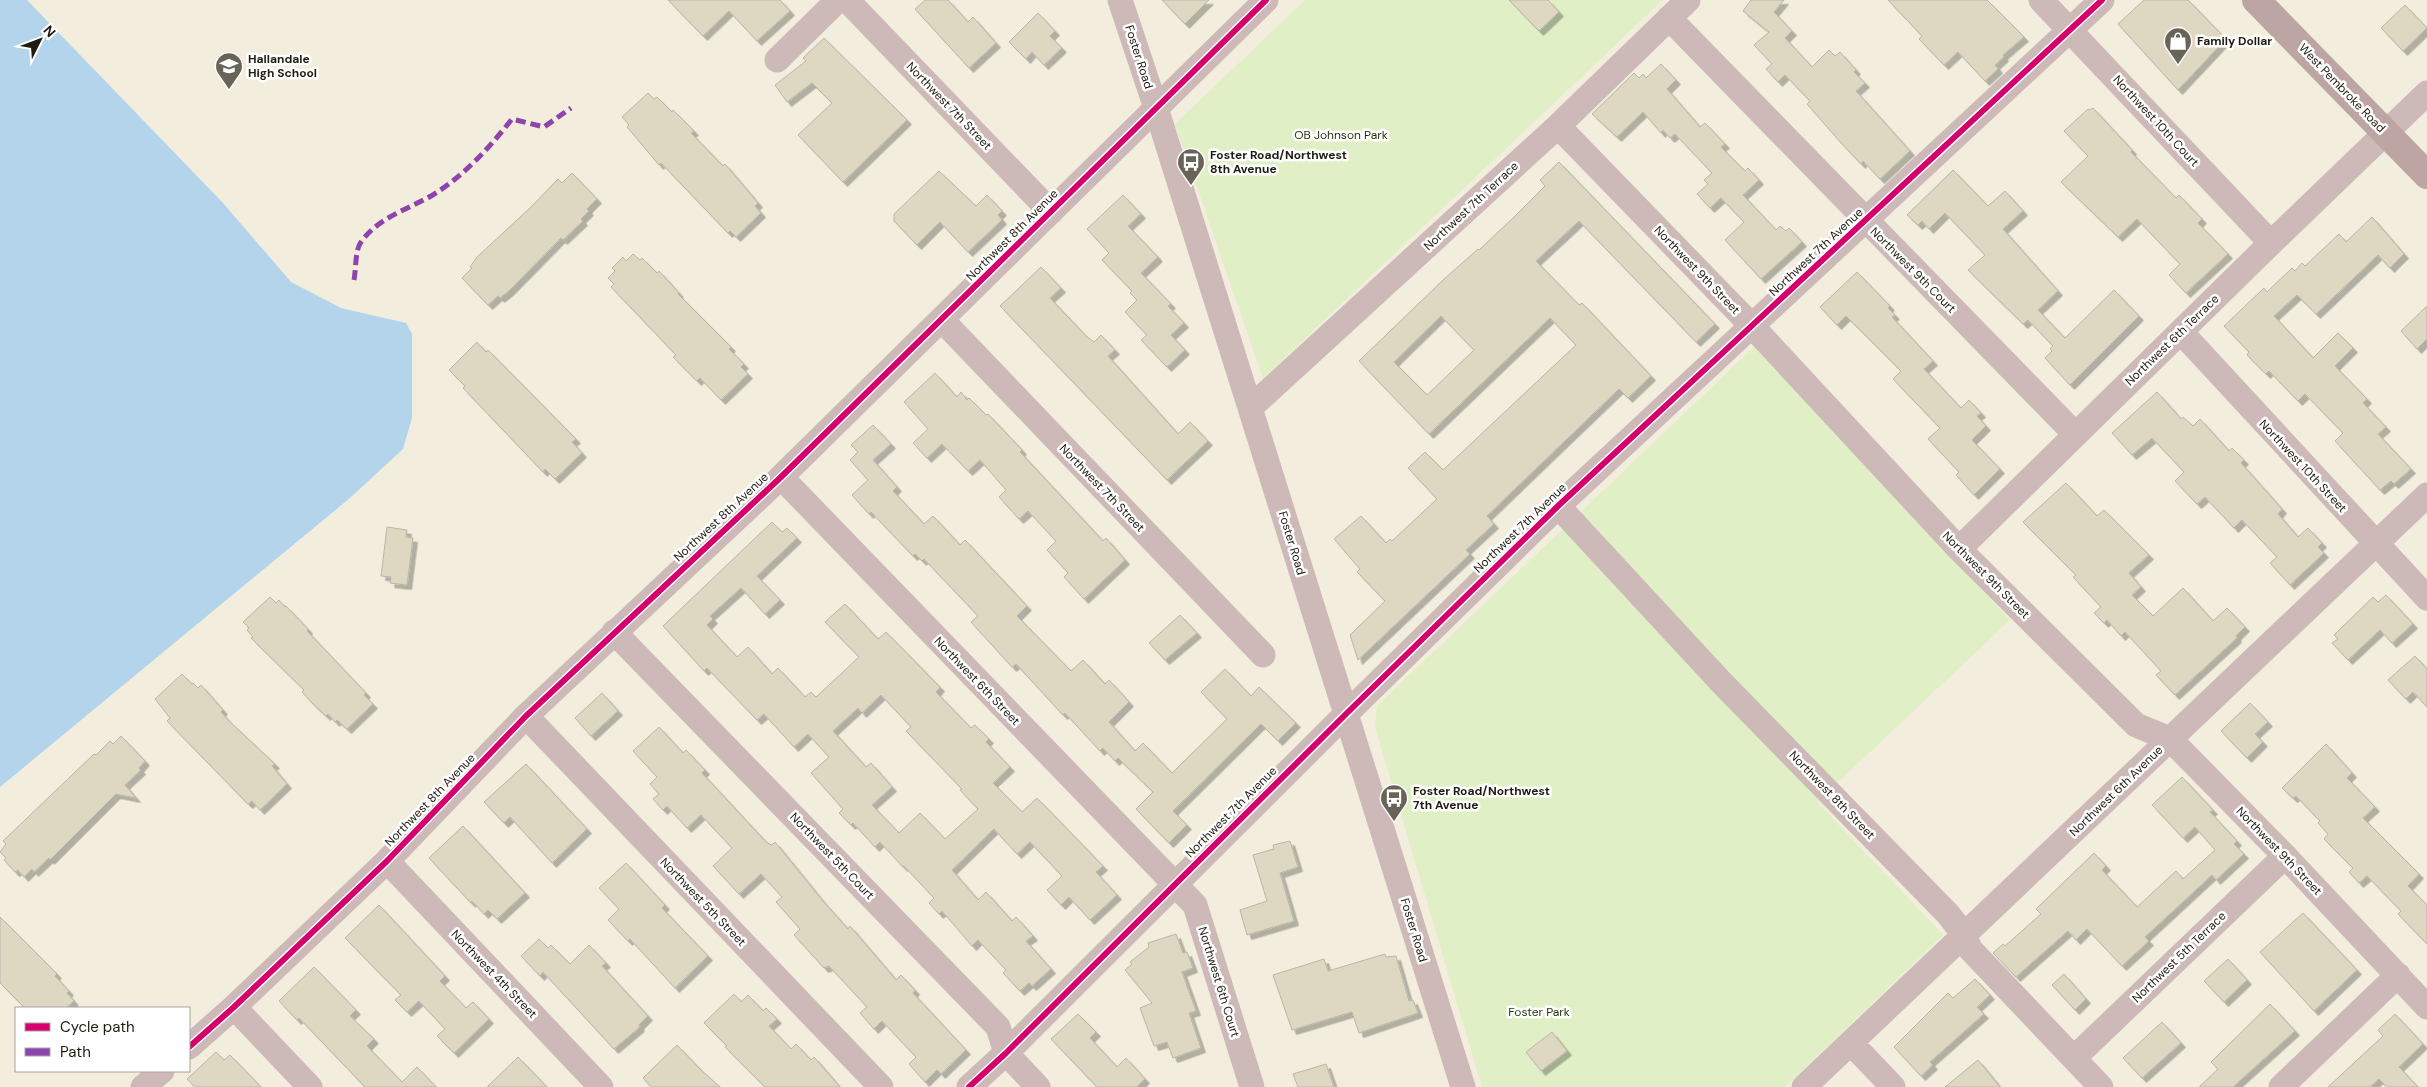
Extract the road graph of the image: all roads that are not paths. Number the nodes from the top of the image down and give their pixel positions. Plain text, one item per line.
1 (838, 0) edge
2 (847, 0) edge
3 (1120, 0) edge
4 (1266, 0) edge
5 (1688, 0) edge
6 (2041, 0) edge
7 (2102, 0) edge
8 (2256, 0) edge
9 (1669, 18) junction
10 (2069, 29) junction
11 (776, 60) dead end
12 (2427, 93) edge
13 (1156, 108) junction
14 (1558, 126) junction
15 (2386, 133) junction
16 (2427, 175) edge
17 (1051, 212) junction
18 (1866, 222) junction
19 (2271, 243) junction
20 (942, 320) junction
21 (1752, 326) junction
22 (2181, 332) junction
23 (1250, 408) junction
24 (2075, 434) junction
25 (780, 477) junction
26 (2427, 495) edge
27 (1558, 506) junction
28 (2375, 544) junction
29 (1959, 549) junction
30 (2427, 598) edge
31 (614, 632) junction
32 (1263, 655) dead end
33 (1346, 714) junction
34 (526, 716) junction
35 (2170, 740) junction
36 (2285, 856) junction
37 (387, 861) junction
38 (1176, 883) junction
39 (1965, 936) junction
40 (2398, 976) junction
41 (234, 1007) junction
42 (2427, 1007) edge
43 (1851, 1043) junction
44 (190, 1046) edge
45 (1006, 1053) junction
46 (2074, 1058) junction
47 (161, 1072) edge
48 (144, 1087) edge
49 (310, 1087) edge
50 (601, 1087) edge
51 (881, 1087) edge
52 (969, 1087) edge
53 (1038, 1087) edge
54 (1252, 1087) edge
55 (1463, 1087) edge
56 (1804, 1087) edge
57 (1893, 1087) edge
58 (2101, 1087) edge
59 (2281, 1087) edge

1 - 11 street
2 - 17 street, Northwest 7th Street
3 - 13 street, Foster Road
4 - 13 street, Northwest 8th Avenue
5 - 9 street, Northwest 7th Terrace
6 - 10 street, Northwest 10th Court
7 - 10 street, Northwest 7th Avenue
8 - 15 main road, West Pembroke Road
9 - 14 street, Northwest 7th Terrace
9 - 18 street, Northwest 9th Court
10 - 18 street, Northwest 7th Avenue
10 - 19 street, Northwest 10th Court
12 - 15 street, Northwest 6th Terrace
13 - 17 street, Northwest 8th Avenue
13 - 23 street, Foster Road
14 - 21 street, Northwest 9th Street
14 - 23 street, Northwest 7th Terrace
15 - 16 main road, West Pembroke Road
15 - 19 street, Northwest 6th Terrace
17 - 20 street, Northwest 8th Avenue
18 - 21 street, Northwest 7th Avenue
18 - 24 street, Northwest 9th Court
19 - 22 street, Northwest 6th Terrace
20 - 25 street, Northwest 8th Avenue
20 - 32 street, Northwest 7th Street
21 - 27 street, Northwest 7th Avenue
21 - 29 street, Northwest 9th Street
22 - 24 street, Northwest 6th Terrace
22 - 28 street, Northwest 10th Street
23 - 33 street, Foster Road
24 - 29 street, Northwest 6th Terrace
25 - 31 street, Northwest 8th Avenue
25 - 38 street, Northwest 6th Street
26 - 28 street, Northwest 6th Avenue
27 - 33 street, Northwest 7th Avenue
27 - 39 street, Northwest 8th Street
28 - 30 street, Northwest 10th Street
28 - 35 street, Northwest 6th Avenue
29 - 35 street, Northwest 9th Street
31 - 34 street, Northwest 8th Avenue
31 - 45 street, Northwest 5th Court
33 - 38 street, Northwest 7th Avenue
33 - 55 street, Foster Road
34 - 37 street, Northwest 8th Avenue
34 - 51 street, Northwest 5th Street
35 - 36 street, Northwest 9th Street
35 - 39 street, Northwest 6th Avenue
36 - 40 street, Northwest 9th Street
36 - 46 street, Northwest 5th Terrace
37 - 41 street, Northwest 8th Avenue
37 - 50 street, Northwest 4th Street
38 - 45 street, Northwest 7th Avenue
38 - 54 street, Northwest 6th Court
39 - 43 street, Northwest 6th Avenue
39 - 46 street, Northwest 8th Street
40 - 42 street, Northwest 9th Street
40 - 59 street
41 - 44 street, Northwest 8th Avenue
41 - 49 street
43 - 56 street, Northwest 6th Avenue
43 - 57 street
45 - 52 street, Northwest 7th Avenue
45 - 53 street, Northwest 5th Court
46 - 58 street, Northwest 8th Street
47 - 48 street

